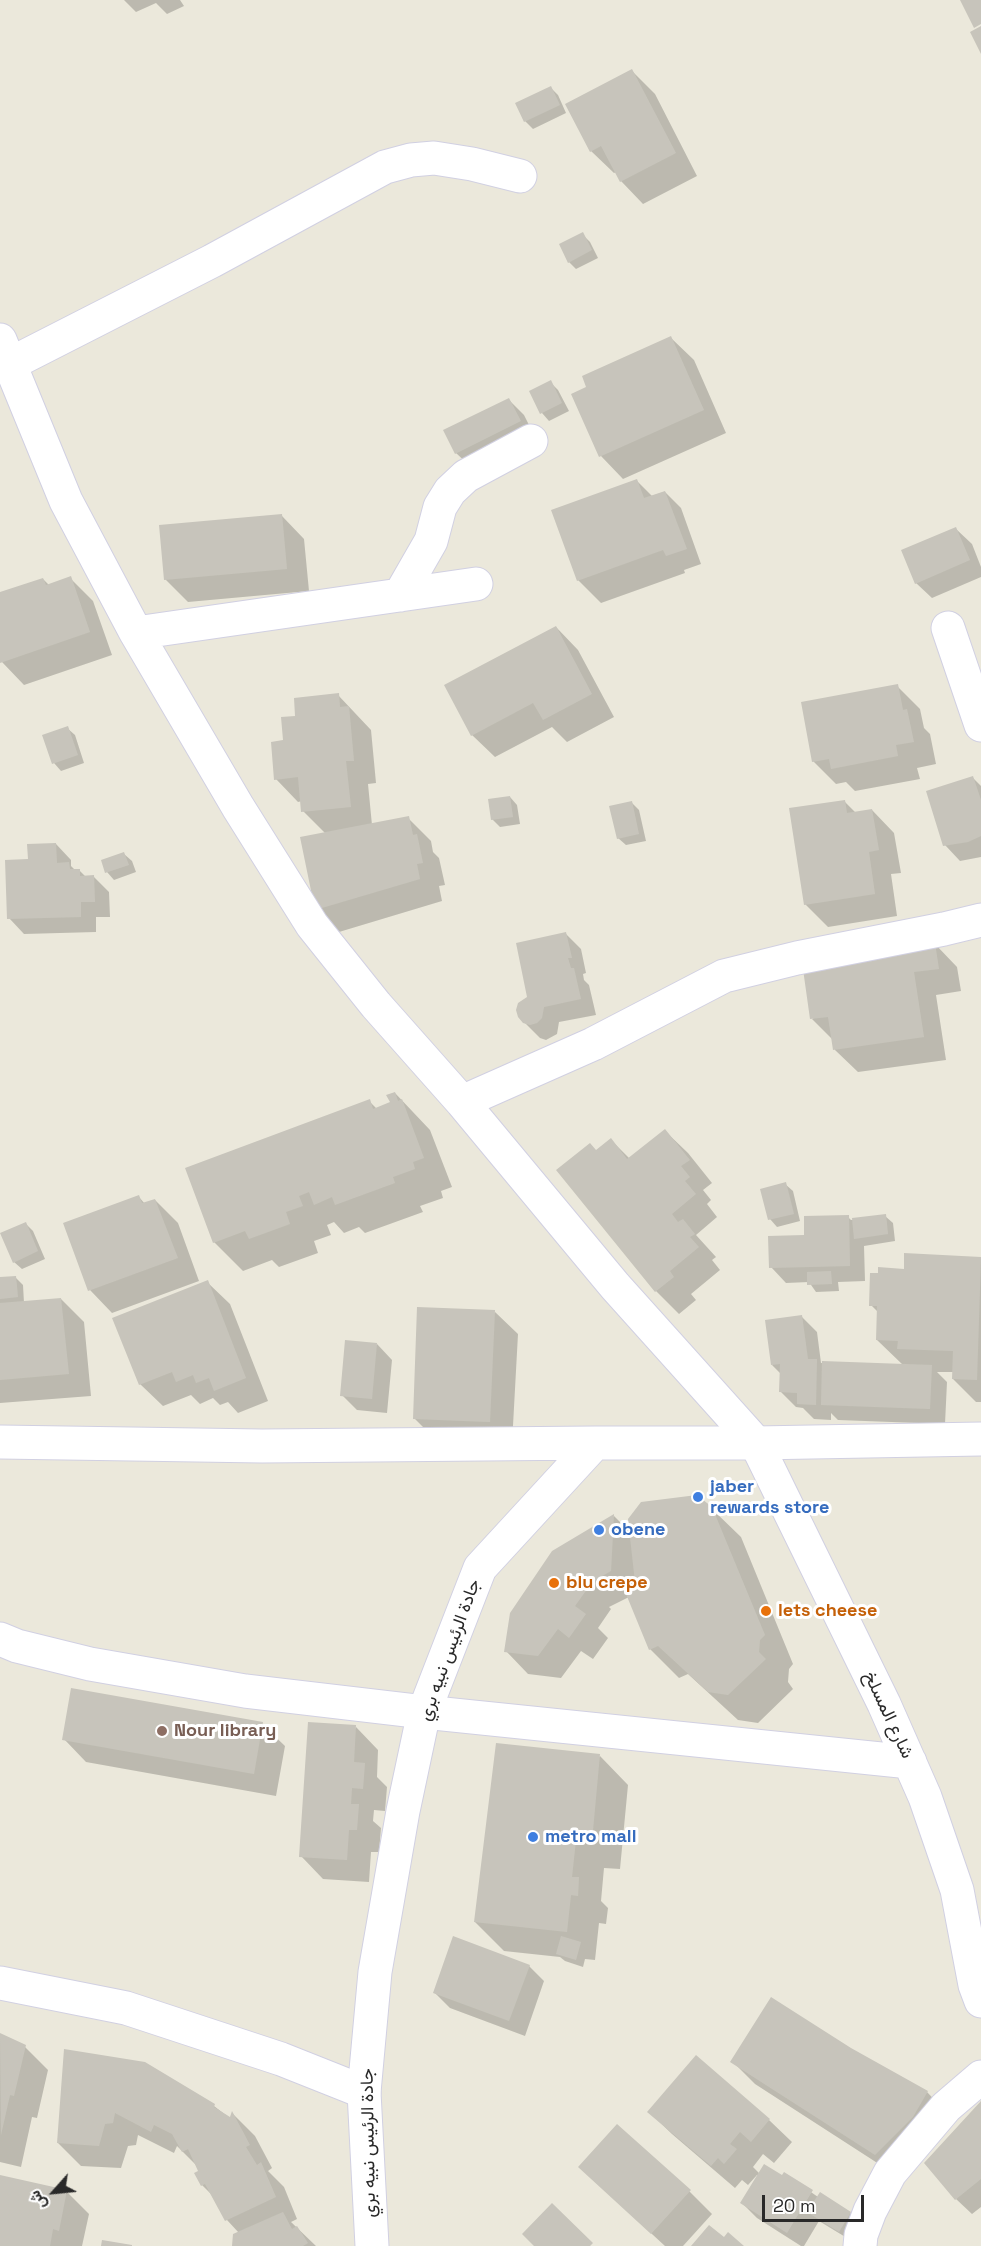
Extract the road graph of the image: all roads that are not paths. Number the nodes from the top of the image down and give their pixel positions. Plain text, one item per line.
1 (520, 176) dead end
2 (5, 352) edge
3 (531, 441) dead end
4 (476, 584) dead end
5 (400, 595) junction
6 (948, 628) dead end
7 (136, 633) junction
8 (981, 725) edge
9 (981, 920) edge
10 (462, 1102) junction
11 (981, 1439) edge
12 (0, 1442) edge
13 (594, 1443) junction
14 (756, 1443) junction
15 (0, 1639) edge
16 (424, 1712) junction
17 (910, 1762) junction
18 (0, 1983) edge
19 (981, 2001) edge
20 (981, 2077) edge
21 (364, 2092) junction
22 (372, 2246) edge
23 (860, 2246) edge

1 - 2 street
2 - 7 street, شارع المسلخ
3 - 5 street
4 - 5 street
5 - 7 street
6 - 8 street
7 - 10 street, شارع المسلخ
9 - 10 street
10 - 14 street, شارع المسلخ
11 - 14 street
12 - 13 street
13 - 14 street
13 - 16 street, جادة الرئيس نبيه بري
14 - 17 street, شارع المسلخ
15 - 16 street
16 - 17 street
16 - 21 street, جادة الرئيس نبيه بري
17 - 19 street, شارع المسلخ
18 - 21 street
20 - 23 street
21 - 22 street, جادة الرئيس نبيه بري

